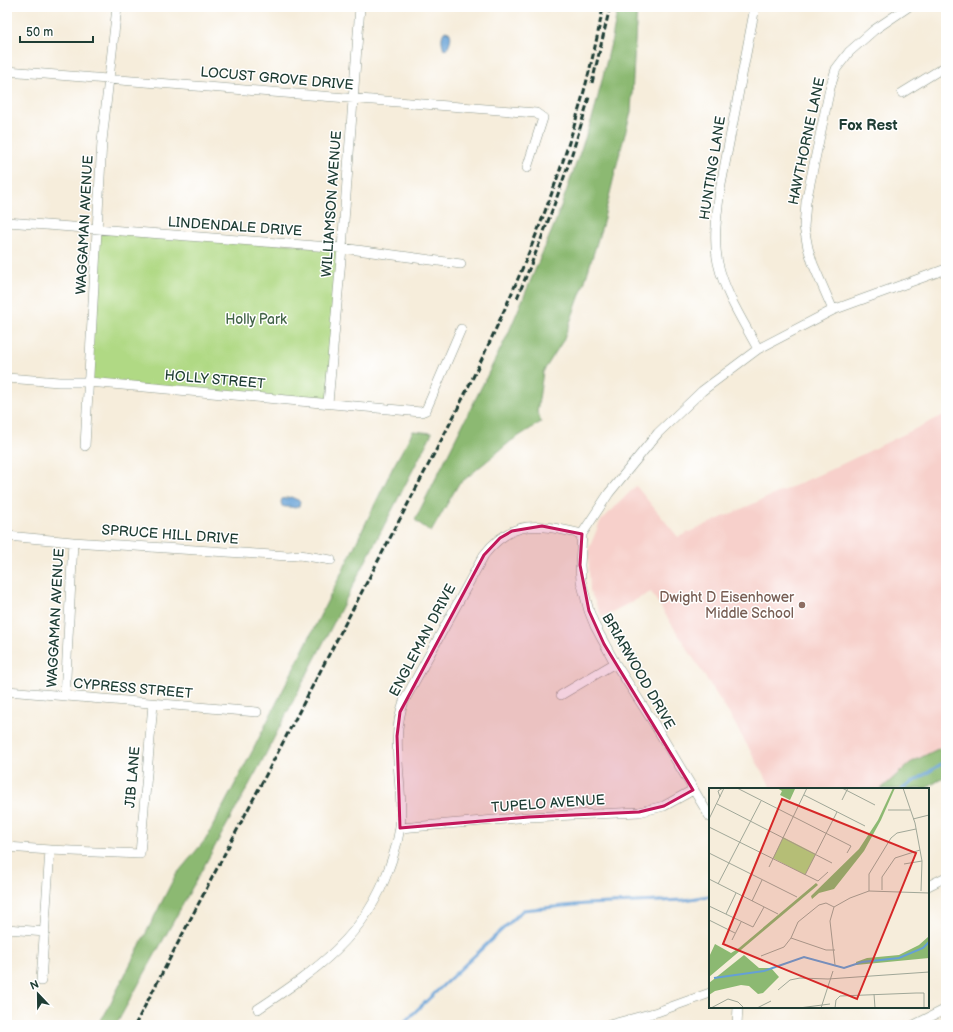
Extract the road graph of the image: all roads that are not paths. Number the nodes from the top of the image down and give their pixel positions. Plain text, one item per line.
1 (117, 7) edge
2 (360, 7) edge
3 (755, 7) edge
4 (908, 7) edge
5 (946, 66) edge
6 (7, 71) edge
7 (109, 78) junction
8 (902, 93) dead end
9 (353, 98) junction
10 (527, 168) dead end
11 (7, 222) edge
12 (97, 230) junction
13 (342, 248) junction
14 (461, 264) dead end
15 (946, 268) edge
16 (833, 310) junction
17 (461, 329) dead end
18 (758, 349) junction
19 (7, 378) edge
20 (89, 382) junction
21 (328, 403) junction
22 (86, 446) dead end
23 (582, 534) junction
24 (7, 536) edge
25 (73, 542) junction
26 (331, 560) dead end
27 (615, 663) junction
28 (7, 691) edge
29 (65, 696) junction
30 (561, 696) dead end
31 (153, 704) junction
32 (257, 712) dead end
33 (693, 790) junction
34 (709, 815) edge
35 (400, 828) junction
36 (7, 847) edge
37 (50, 850) junction
38 (946, 877) edge
39 (929, 886) edge
40 (7, 929) edge
41 (45, 932) junction
42 (41, 981) dead end
43 (709, 993) edge
44 (738, 1008) edge
45 (258, 1009) dead end
46 (946, 1009) edge
47 (609, 1025) edge
48 (737, 1025) edge
49 (914, 1025) edge

1 - 7 street, WAGGAMAN AVENUE
2 - 9 street, WILLIAMSON AVENUE
3 - 18 street, HUNTING LANE
4 - 16 street, HAWTHORNE LANE
5 - 8 street
6 - 7 street, LOCUST GROVE DRIVE
7 - 9 street, LOCUST GROVE DRIVE
7 - 12 street, WAGGAMAN AVENUE
9 - 10 street, LOCUST GROVE DRIVE
9 - 13 street, WILLIAMSON AVENUE
11 - 12 street, LINDENDALE DRIVE
12 - 13 street, LINDENDALE DRIVE
12 - 20 street, WAGGAMAN AVENUE
13 - 14 street, LINDENDALE DRIVE
13 - 21 street, WILLIAMSON AVENUE
15 - 16 street, BRIARWOOD DRIVE
16 - 18 street, BRIARWOOD DRIVE
17 - 21 street, HOLLY STREET
18 - 23 street, BRIARWOOD DRIVE
19 - 20 street, HOLLY STREET
20 - 21 street, HOLLY STREET
20 - 22 street, WAGGAMAN AVENUE
23 - 27 street, BRIARWOOD DRIVE
23 - 35 street, ENGLEMAN DRIVE
24 - 25 street, SPRUCE HILL DRIVE
25 - 26 street, SPRUCE HILL DRIVE
25 - 29 street, WAGGAMAN AVENUE
27 - 30 street
27 - 33 street, BRIARWOOD DRIVE
28 - 29 street, CYPRESS STREET
29 - 31 street, CYPRESS STREET
31 - 32 street, CYPRESS STREET
31 - 37 street, JIB LANE
33 - 34 street, BRIARWOOD DRIVE
33 - 35 street, TUPELO AVENUE
35 - 45 street, ENGLEMAN DRIVE
36 - 37 street
37 - 41 street
38 - 39 street
40 - 41 street
41 - 42 street
43 - 47 street
44 - 48 street
46 - 49 street

